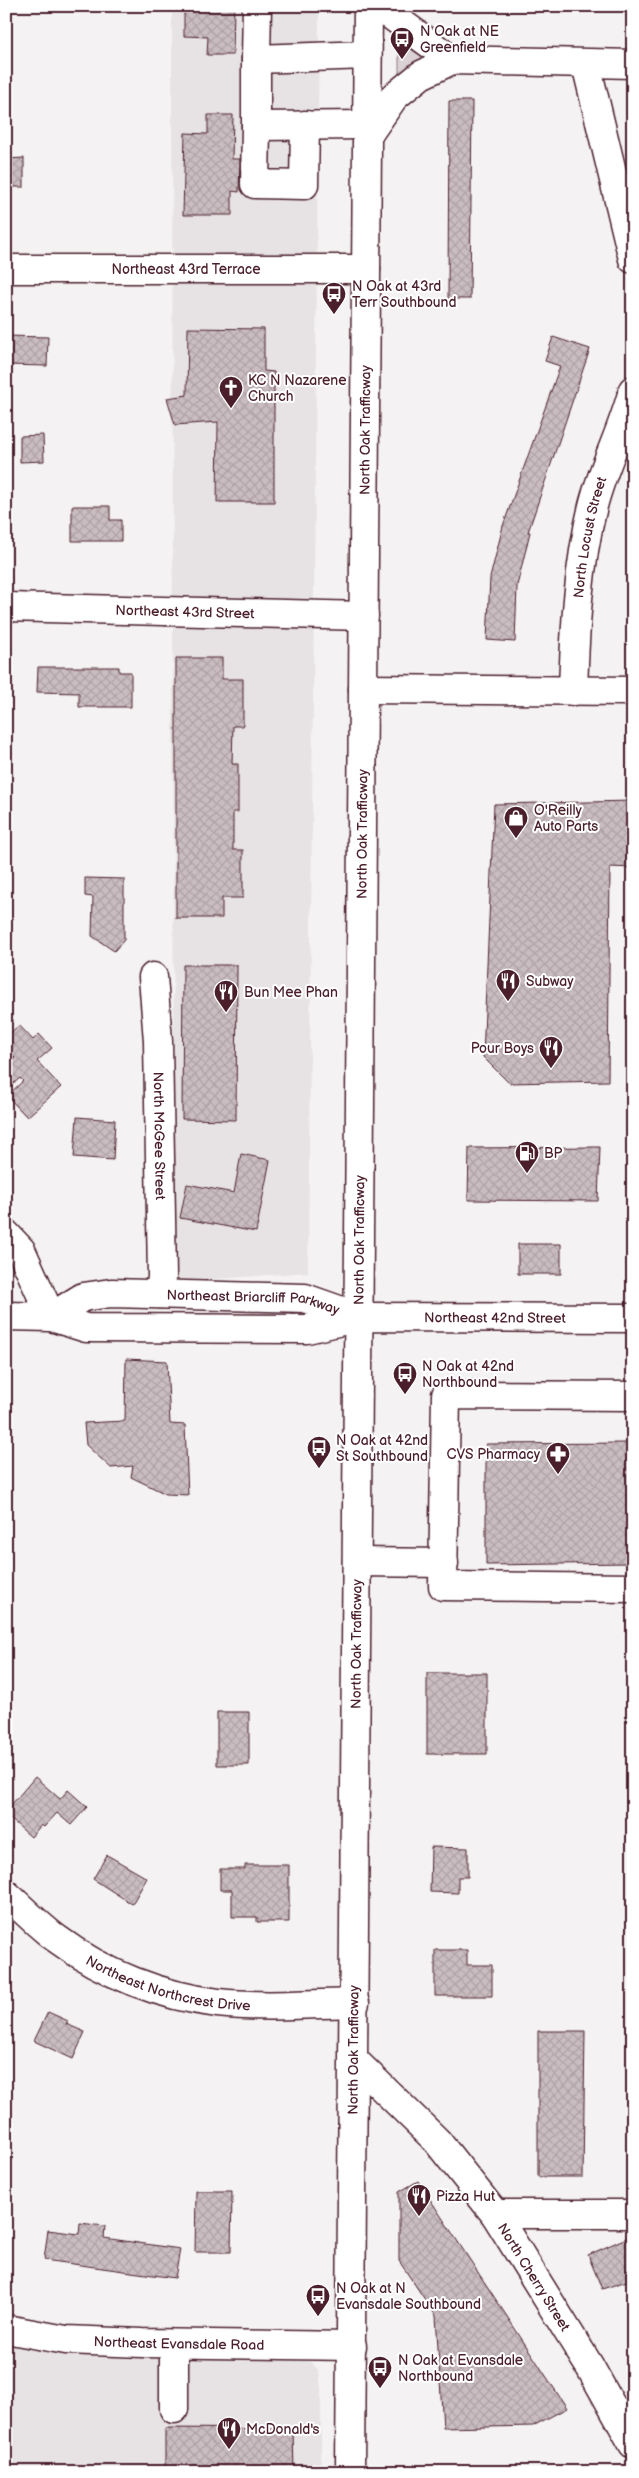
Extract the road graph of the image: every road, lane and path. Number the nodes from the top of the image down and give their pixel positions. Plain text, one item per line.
1 (256, 6) edge
2 (368, 6) edge
3 (378, 6) edge
4 (367, 56) junction
5 (256, 59) junction
6 (452, 60) junction
7 (586, 64) junction
8 (633, 64) edge
9 (256, 126) junction
10 (305, 126) junction
11 (367, 130) junction
12 (633, 259) edge
13 (366, 268) junction
14 (6, 269) edge
15 (633, 390) edge
16 (6, 607) edge
17 (364, 616) junction
18 (363, 689) junction
19 (574, 691) junction
20 (633, 691) edge
21 (153, 977) dead end
22 (6, 1234) edge
23 (160, 1294) junction
24 (6, 1316) edge
25 (51, 1317) junction
26 (359, 1317) junction
27 (633, 1318) edge
28 (633, 1396) edge
29 (357, 1562) junction
30 (444, 1563) junction
31 (633, 1588) edge
32 (6, 1894) edge
33 (355, 2003) junction
34 (355, 2061) junction
35 (495, 2214) junction
36 (633, 2214) edge
37 (6, 2329) edge
38 (174, 2344) junction
39 (352, 2346) junction
40 (174, 2409) dead end
41 (633, 2444) edge
42 (350, 2472) edge

1 - 5 street
2 - 4 street, North Oak Trafficway
3 - 6 street
4 - 5 street
4 - 11 street, North Oak Trafficway
5 - 9 street
6 - 7 street
6 - 11 street
7 - 8 street
7 - 12 street
9 - 10 street
9 - 10 street
10 - 11 street
11 - 13 street, North Oak Trafficway
13 - 14 street, Northeast 43rd Terrace
13 - 17 street, North Oak Trafficway
15 - 19 street, North Locust Street
16 - 17 street, Northeast 43rd Street
17 - 18 street, North Oak Trafficway
18 - 19 street
18 - 26 street, North Oak Trafficway
19 - 20 street
21 - 23 street, North McGee Street
22 - 25 street
23 - 25 street, Northeast Briarcliff Parkway
23 - 26 street, Northeast Briarcliff Parkway
24 - 25 street, Northeast Briarcliff Parkway
25 - 26 street, Northeast Briarcliff Parkway
26 - 27 street, Northeast 42nd Street
26 - 29 street, North Oak Trafficway
28 - 30 street
29 - 30 street
29 - 33 street, North Oak Trafficway
30 - 31 street
32 - 33 street, Northeast Northcrest Drive
33 - 34 street, North Oak Trafficway
34 - 35 street, North Cherry Street
34 - 39 street, North Oak Trafficway
35 - 36 street
35 - 41 street, North Cherry Street
37 - 38 street, Northeast Evansdale Road
38 - 39 street, Northeast Evansdale Road
38 - 40 street
39 - 42 street, North Oak Trafficway

